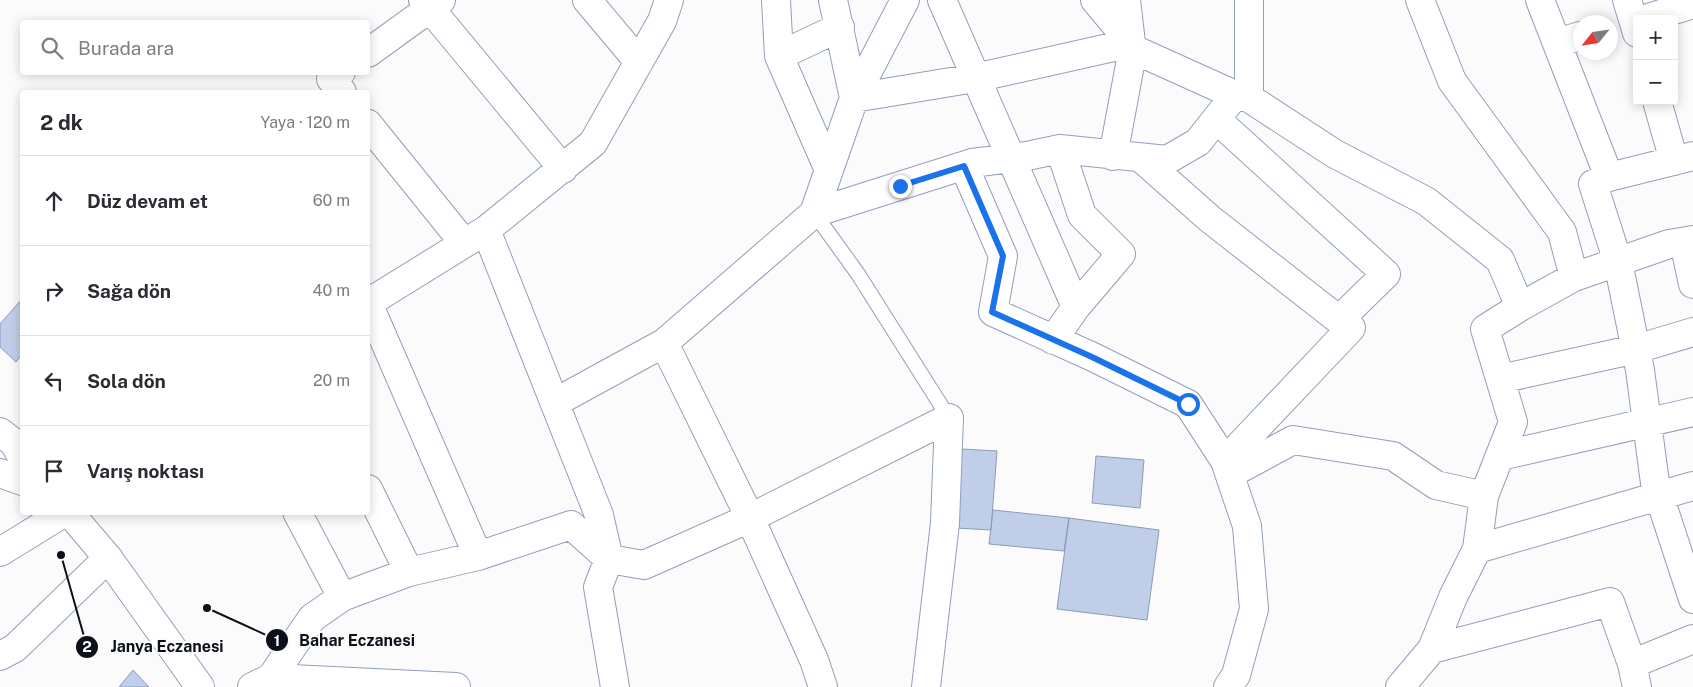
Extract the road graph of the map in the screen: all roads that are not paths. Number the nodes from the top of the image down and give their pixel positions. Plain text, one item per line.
1 (587, 0) edge
2 (669, 0) edge
3 (776, 0) edge
4 (833, 0) edge
5 (905, 0) edge
6 (942, 0) edge
7 (1095, 0) edge
8 (1126, 0) edge
9 (1249, 0) edge
10 (1420, 0) edge
11 (1540, 0) edge
12 (431, 3) edge
13 (1693, 4) edge
14 (1632, 21) edge
15 (840, 27) junction
16 (1569, 40) edge
17 (1132, 46) junction
18 (370, 51) edge
19 (779, 56) junction
20 (639, 62) junction
21 (337, 75) edge
22 (975, 78) junction
23 (340, 90) edge
24 (1242, 96) junction
25 (854, 98) junction
26 (1659, 105) edge
27 (1216, 119) junction
28 (370, 126) edge
29 (1060, 149) junction
30 (1113, 156) junction
31 (1009, 158) junction
32 (1141, 158) junction
33 (1684, 159) edge
34 (964, 166) junction
35 (828, 168) junction
36 (563, 169) junction
37 (1609, 177) junction
38 (814, 213) junction
39 (475, 236) junction
40 (1689, 241) edge
41 (1618, 262) junction
42 (1574, 277) junction
43 (1693, 284) edge
44 (370, 302) edge
45 (1076, 307) junction
46 (1520, 307) junction
47 (370, 308) edge
48 (1339, 320) junction
49 (1693, 332) edge
50 (1053, 340) junction
51 (664, 343) junction
52 (1636, 349) junction
53 (1500, 379) junction
54 (556, 402) junction
55 (1693, 412) edge
56 (948, 418) junction
57 (1647, 424) junction
58 (0, 432) edge
59 (20, 454) edge
60 (1500, 456) junction
61 (1228, 467) junction
62 (0, 474) edge
63 (20, 480) edge
64 (1693, 486) edge
65 (370, 493) edge
66 (1659, 494) junction
67 (1484, 496) junction
68 (62, 515) edge
69 (70, 515) edge
70 (299, 515) edge
71 (750, 518) junction
72 (1478, 549) junction
73 (0, 552) edge
74 (478, 556) junction
75 (108, 558) junction
76 (609, 559) junction
77 (409, 572) junction
78 (342, 597) junction
79 (1693, 599) edge
80 (1693, 639) edge
81 (1432, 649) junction
82 (0, 656) edge
83 (1635, 676) edge
84 (261, 683) edge
85 (200, 687) edge
86 (456, 687) edge
87 (615, 687) edge
88 (823, 687) edge
89 (926, 687) edge
90 (1228, 687) edge
91 (1400, 687) edge

1 - 20 street
2 - 20 street
3 - 19 street
4 - 15 street
5 - 25 street
6 - 22 street
7 - 17 street
8 - 17 street
9 - 24 street
10 - 42 street
11 - 16 street
12 - 18 street
12 - 36 street
13 - 14 street
15 - 19 street
15 - 25 street
16 - 37 street
17 - 22 street
17 - 24 street
17 - 30 street
19 - 35 street
20 - 36 street
21 - 23 street
22 - 25 street
22 - 31 street
24 - 27 street
24 - 46 street
25 - 35 street
26 - 33 street
27 - 32 street
27 - 48 street
28 - 39 street
29 - 30 street
29 - 31 street
29 - 45 street
30 - 32 street
31 - 34 street
31 - 45 street
32 - 48 street
33 - 37 street
34 - 38 street
34 - 50 street
35 - 38 street
36 - 39 street
37 - 41 street
38 - 51 street
38 - 56 lane
39 - 44 street
39 - 54 street
40 - 41 street
40 - 43 street
41 - 42 street
41 - 52 street
42 - 46 street
45 - 50 street
46 - 53 street
47 - 74 street
48 - 61 street
49 - 52 street
50 - 61 street
51 - 54 street
51 - 71 street
52 - 53 street
52 - 57 street
53 - 60 street
54 - 76 street
55 - 57 street
56 - 71 street
56 - 89 street
57 - 60 street
57 - 66 street
58 - 59 street
60 - 67 street
61 - 67 street
61 - 90 street
62 - 63 street
64 - 66 street
65 - 77 street
66 - 72 street
66 - 79 street
67 - 72 street
68 - 73 street
69 - 75 street
70 - 78 street
71 - 76 street
71 - 88 street
72 - 81 street
74 - 76 street
74 - 77 street
75 - 82 street
75 - 85 street
76 - 87 street
77 - 78 street
78 - 84 street
80 - 83 street
81 - 83 street
81 - 91 street
84 - 86 street

